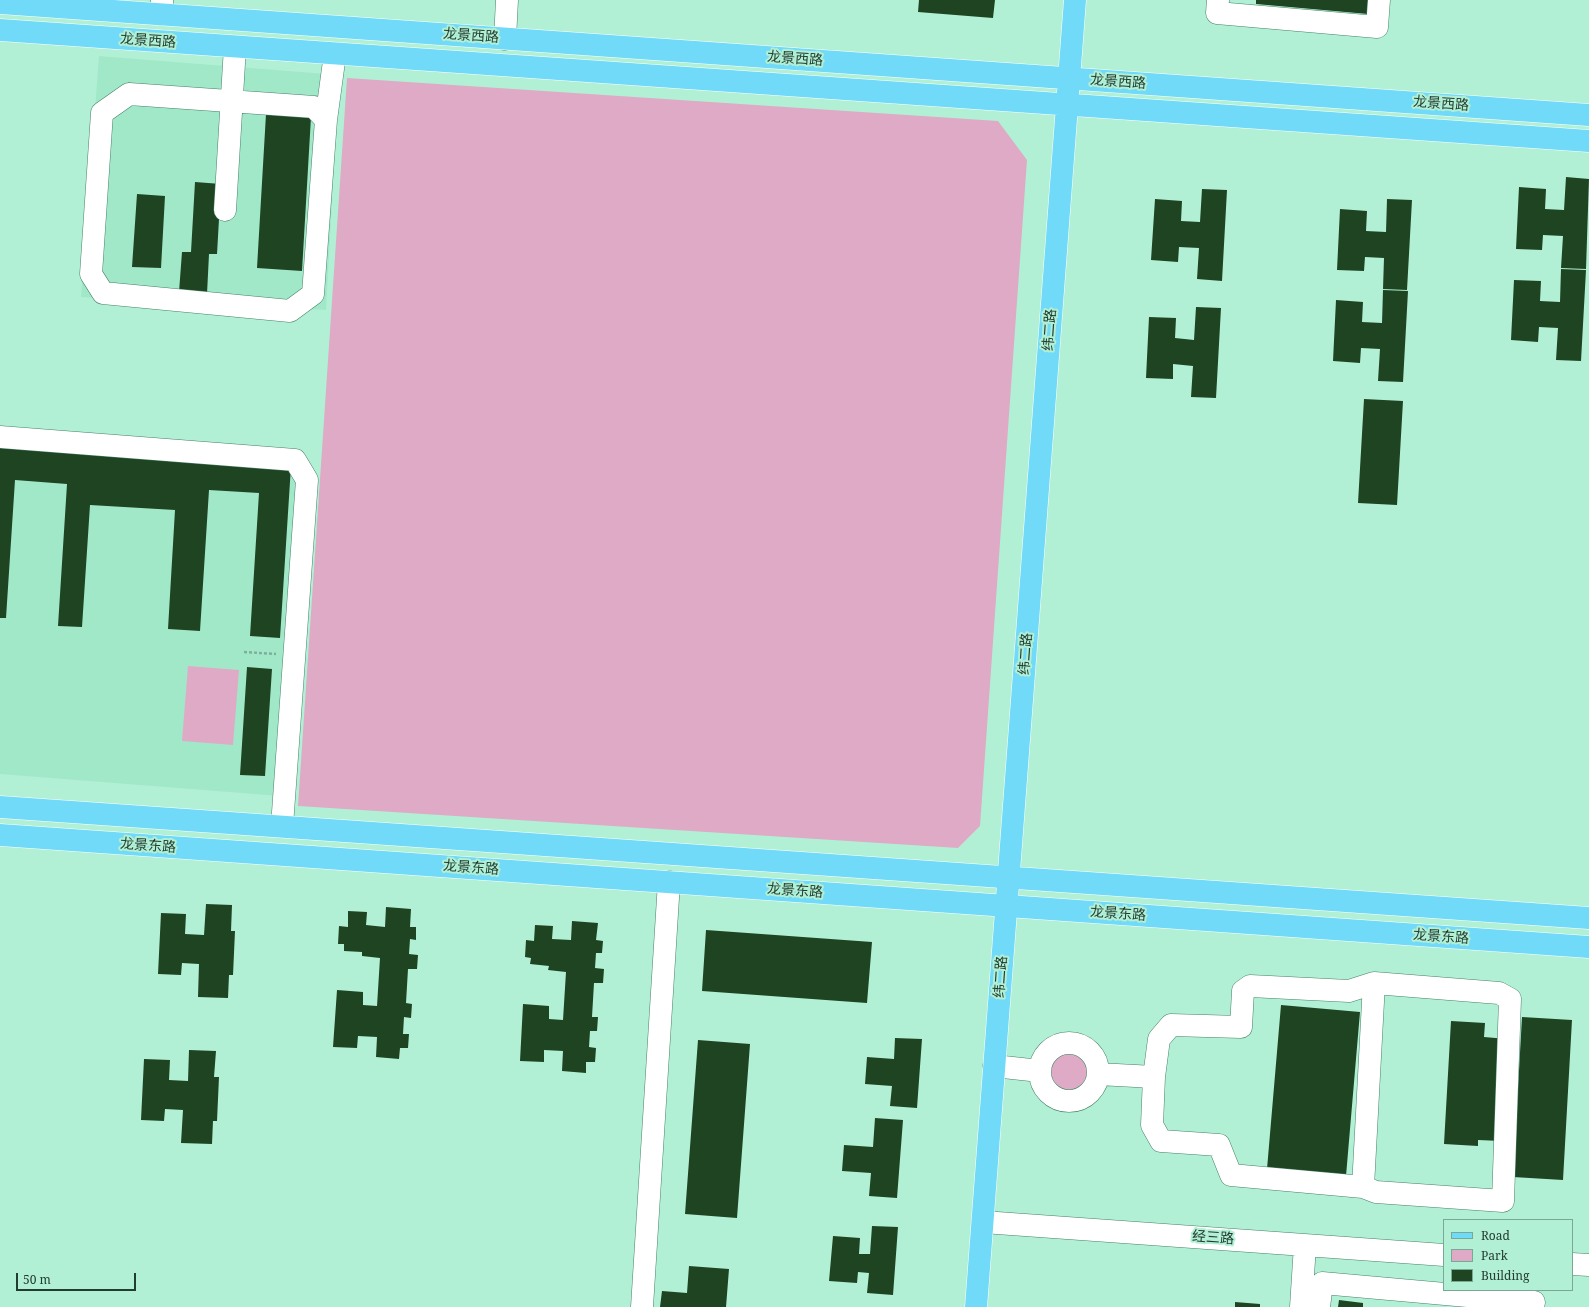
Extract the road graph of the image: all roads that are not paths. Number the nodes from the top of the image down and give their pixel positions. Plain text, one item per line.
1 (507, 0) edge
2 (1075, 0) edge
3 (1218, 0) edge
4 (1379, 0) edge
5 (0, 3) edge
6 (162, 7) edge
7 (0, 30) edge
8 (505, 38) junction
9 (235, 47) junction
10 (335, 54) junction
11 (1069, 78) junction
12 (232, 101) junction
13 (1067, 105) junction
14 (1589, 115) edge
15 (326, 120) junction
16 (1589, 141) edge
17 (225, 210) dead end
18 (0, 437) edge
19 (0, 807) edge
20 (282, 826) junction
21 (0, 835) edge
22 (1009, 877) junction
23 (669, 882) junction
24 (1007, 906) junction
25 (1589, 918) edge
26 (1589, 947) edge
27 (1374, 983) junction
28 (994, 1066) junction
29 (1040, 1071) junction
30 (1098, 1074) junction
31 (1154, 1077) junction
32 (1363, 1187) junction
33 (983, 1222) junction
34 (1305, 1245) junction
35 (1443, 1255) edge
36 (1573, 1264) edge
37 (1589, 1265) edge
38 (1425, 1300) edge
39 (642, 1307) edge
40 (976, 1307) edge
41 (1301, 1307) edge
42 (1319, 1307) edge
43 (1533, 1307) edge

1 - 8 street
2 - 11 main road, 纬二路
3 - 4 street
5 - 6 main road, 龙景西路
6 - 8 main road, 龙景西路
7 - 9 main road, 龙景西路
8 - 11 main road, 龙景西路
9 - 10 main road, 龙景西路
9 - 12 street
10 - 13 main road, 龙景西路
10 - 15 street
11 - 13 main road, 纬二路
11 - 14 main road, 龙景西路
12 - 15 street
12 - 15 street
12 - 17 street
13 - 16 main road, 龙景西路
13 - 22 main road, 纬二路
18 - 20 street
19 - 20 main road, 龙景东路
20 - 22 main road, 龙景东路
21 - 23 main road, 龙景东路
22 - 24 main road, 纬二路
22 - 25 main road, 龙景东路
23 - 24 main road, 龙景东路
23 - 39 street
24 - 26 main road, 龙景东路
24 - 28 main road, 纬二路
27 - 31 street
27 - 32 street
27 - 32 street
28 - 29 street
28 - 33 main road, 纬二路
29 - 30 street
29 - 30 street
30 - 31 street
31 - 32 street
33 - 34 street, 经三路
33 - 40 main road, 纬二路
34 - 35 street, 经三路
34 - 41 street
36 - 37 street
38 - 42 street
38 - 43 street

